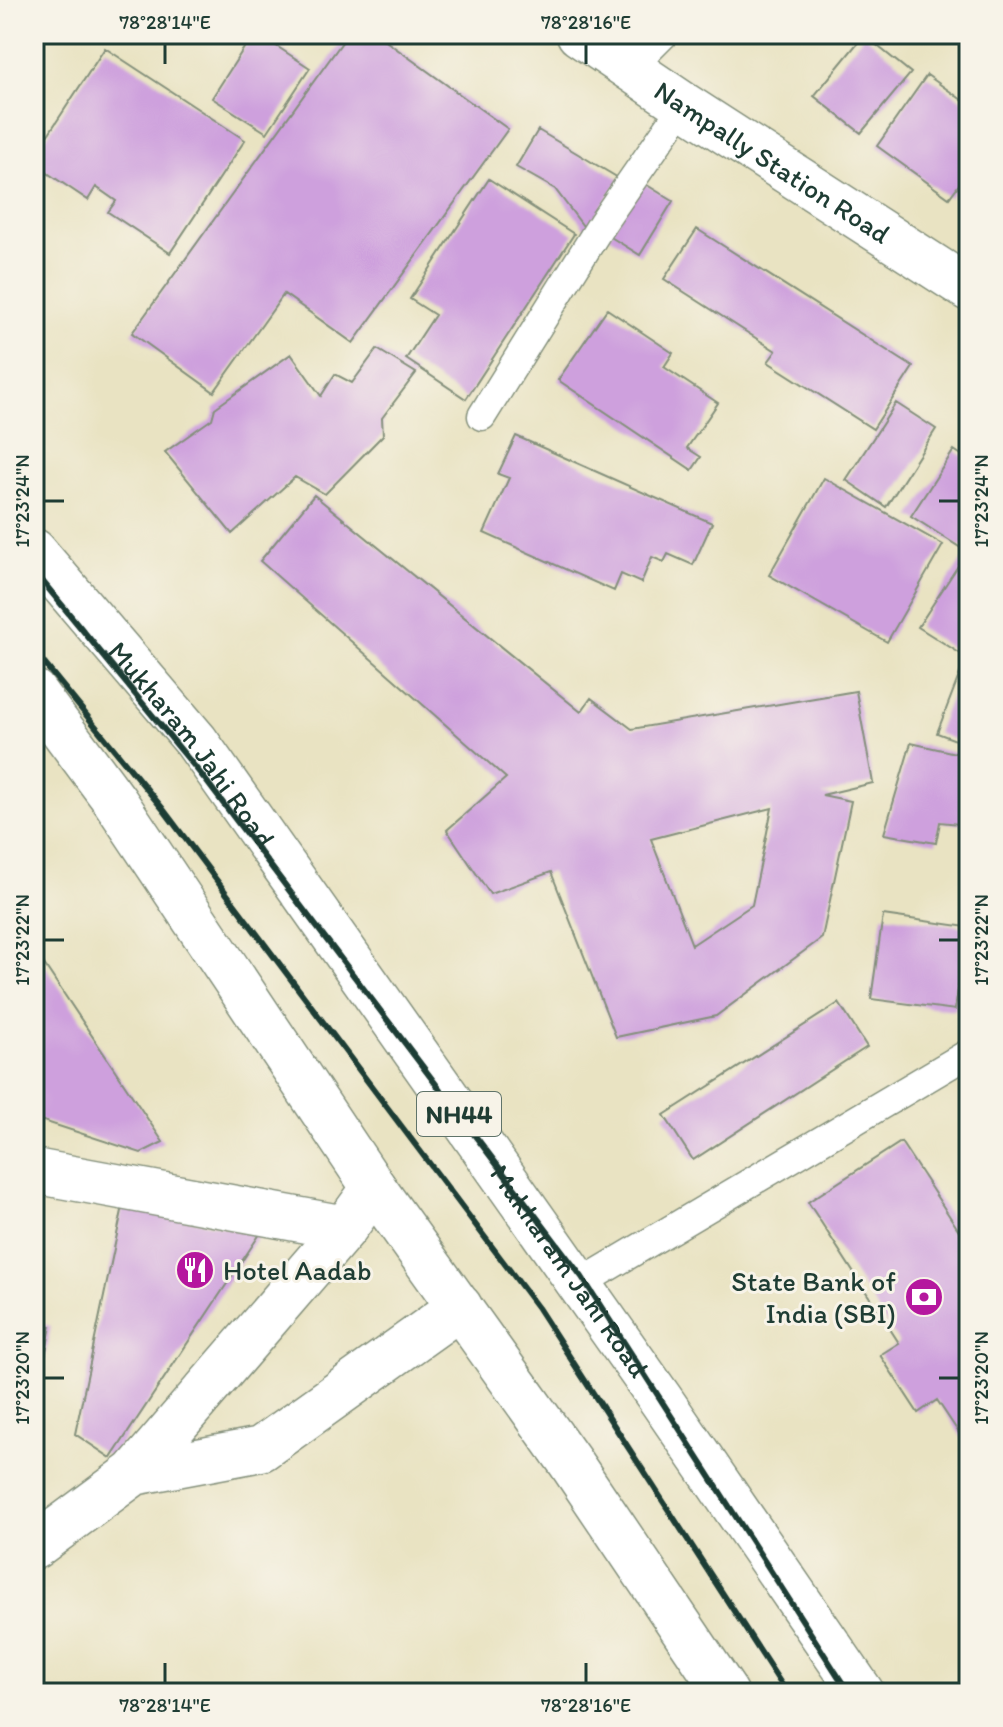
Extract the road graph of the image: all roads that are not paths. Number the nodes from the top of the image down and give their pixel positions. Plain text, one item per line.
1 (579, 34) edge
2 (664, 34) edge
3 (629, 69) junction
4 (684, 105) junction
5 (969, 289) edge
6 (482, 416) dead end
7 (34, 551) edge
8 (34, 692) edge
9 (969, 1053) edge
10 (34, 1171) edge
11 (374, 1188) junction
12 (345, 1228) junction
13 (579, 1284) junction
14 (460, 1307) junction
15 (134, 1473) junction
16 (34, 1547) edge
17 (726, 1693) edge
18 (862, 1693) edge

1 - 3 main road, Nampally Station Road
2 - 3 lane
3 - 4 main road, Nampally Station Road
4 - 5 main road, Nampally Station Road
4 - 6 lane
7 - 13 main road, Mukharam Jahi Road / NH44
8 - 11 main road
9 - 13 lane
10 - 12 main road
11 - 12 main road
11 - 14 main road
12 - 15 main road
13 - 18 main road, Mukharam Jahi Road / NH44
14 - 15 main road
14 - 17 main road
15 - 16 main road

